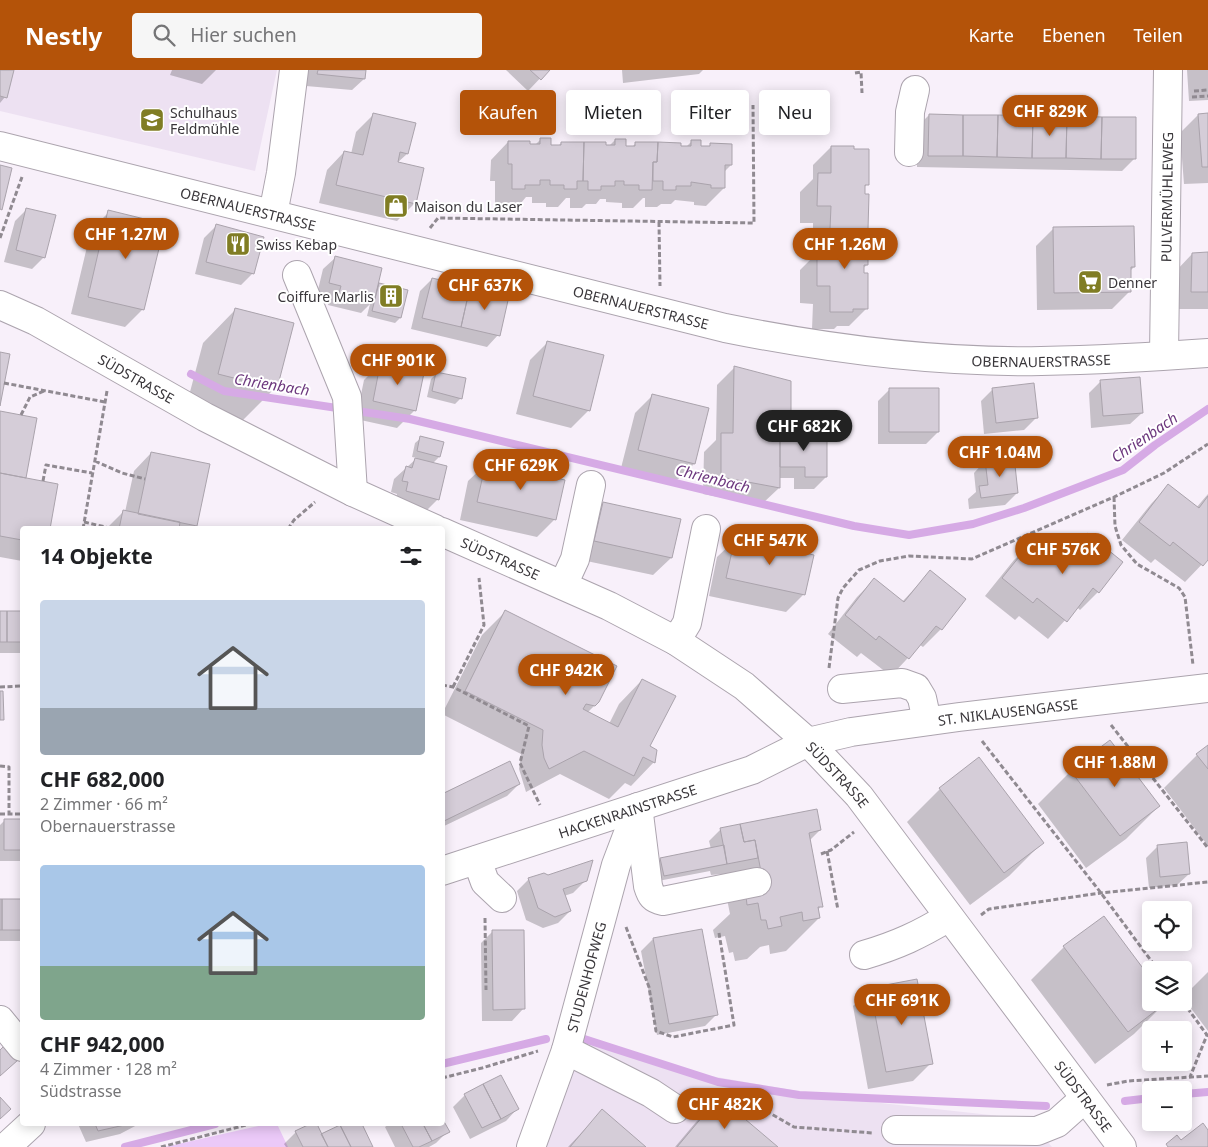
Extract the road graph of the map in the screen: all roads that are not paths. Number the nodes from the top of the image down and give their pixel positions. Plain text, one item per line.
1 (294, 70) edge
2 (1168, 70) edge
3 (915, 90) dead end
4 (0, 146) edge
5 (910, 152) dead end
6 (273, 214) junction
7 (297, 275) dead end
8 (0, 306) edge
9 (1208, 353) edge
10 (1164, 355) junction
11 (591, 485) dead end
12 (344, 487) junction
13 (429, 526) edge
14 (706, 528) dead end
15 (445, 533) edge
16 (563, 585) junction
17 (676, 641) junction
18 (835, 680) road end
19 (1208, 688) edge
20 (927, 721) junction
21 (808, 742) junction
22 (638, 807) junction
23 (445, 872) edge
24 (757, 882) dead end
25 (962, 918) junction
26 (864, 955) dead end
27 (0, 1020) edge
28 (20, 1044) edge
29 (566, 1050) junction
30 (1095, 1092) junction
31 (675, 1109) road end
32 (29, 1126) edge
33 (896, 1130) road end
34 (6, 1147) edge
35 (531, 1147) edge
36 (1122, 1147) edge

1 - 6 street
2 - 10 street, PULVERMÜHLEWEG
3 - 5 street
4 - 6 street, OBERNAUERSTRASSE
6 - 10 street, OBERNAUERSTRASSE
7 - 12 street
8 - 12 street, SÜDSTRASSE
9 - 10 street, OBERNAUERSTRASSE
11 - 16 street
12 - 13 street, SÜDSTRASSE
14 - 17 street
15 - 16 street, SÜDSTRASSE
16 - 17 street, SÜDSTRASSE
17 - 21 street, SÜDSTRASSE
18 - 20 street
19 - 20 street, ST. NIKLAUSENGASSE
20 - 21 street, ST. NIKLAUSENGASSE
21 - 22 street, HACKENRAINSTRASSE
21 - 25 street, SÜDSTRASSE
22 - 23 street, HACKENRAINSTRASSE
22 - 24 street
22 - 29 street, STUDENHOFWEG
25 - 26 street
25 - 30 street, SÜDSTRASSE
27 - 28 street
29 - 31 street
29 - 35 street, STUDENHOFWEG
30 - 33 street
30 - 36 street, SÜDSTRASSE
32 - 34 street

